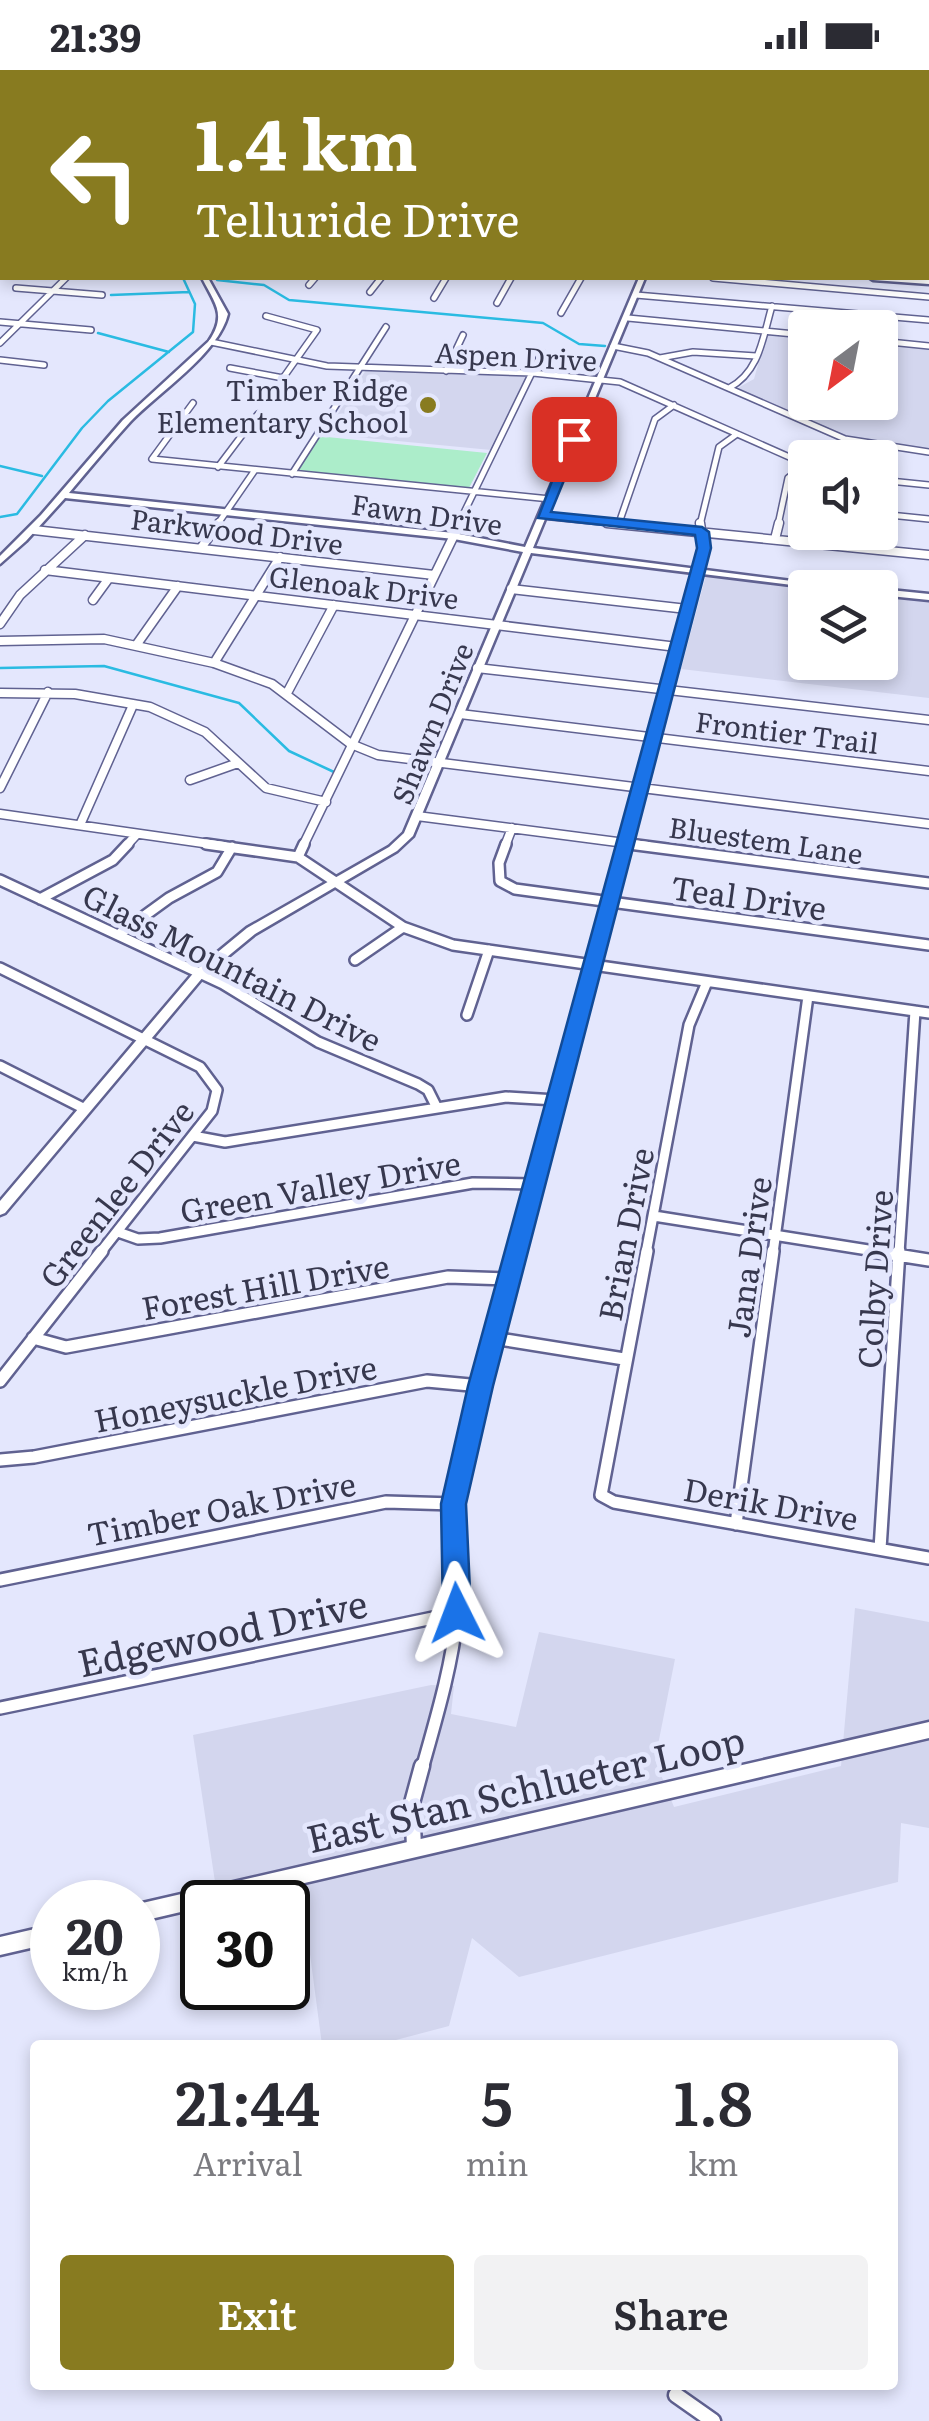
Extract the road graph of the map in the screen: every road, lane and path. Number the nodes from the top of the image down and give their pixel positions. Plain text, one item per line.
1 (64, 280) edge
2 (206, 280) edge
3 (313, 280) edge
4 (379, 280) edge
5 (445, 280) edge
6 (510, 280) edge
7 (580, 280) edge
8 (641, 280) edge
9 (735, 280) edge
10 (309, 285) dead end
11 (16, 288) dead end
12 (825, 288) junction
13 (52, 291) junction
14 (370, 292) dead end
15 (636, 294) junction
16 (102, 296) dead end
17 (929, 297) edge
18 (434, 298) dead end
19 (497, 303) dead end
20 (772, 306) junction
21 (810, 310) edge
22 (820, 310) edge
23 (560, 313) dead end
24 (266, 316) dead end
25 (898, 317) edge
26 (628, 318) junction
27 (929, 320) edge
28 (0, 322) edge
29 (21, 324) junction
30 (386, 327) dead end
31 (91, 330) dead end
32 (764, 331) junction
33 (788, 333) edge
34 (463, 335) dead end
35 (211, 342) junction
36 (0, 343) edge
37 (898, 343) edge
38 (613, 346) junction
39 (929, 346) edge
40 (542, 352) dead end
41 (756, 356) junction
42 (659, 358) junction
43 (0, 360) edge
44 (295, 360) junction
45 (44, 365) dead end
46 (230, 368) dead end
47 (361, 368) junction
48 (446, 370) junction
49 (532, 373) junction
50 (599, 379) junction
51 (729, 388) junction
52 (193, 404) dead end
53 (674, 405) junction
54 (258, 414) dead end
55 (736, 434) junction
56 (929, 452) edge
57 (788, 457) edge
58 (218, 467) junction
59 (255, 470) junction
60 (292, 474) junction
61 (788, 478) edge
62 (898, 482) edge
63 (929, 485) edge
64 (475, 492) junction
65 (64, 494) junction
66 (550, 498) junction
67 (227, 512) junction
68 (542, 516) junction
69 (898, 516) edge
70 (929, 519) edge
71 (619, 524) junction
72 (34, 530) junction
73 (702, 532) junction
74 (84, 535) junction
75 (454, 536) junction
76 (775, 539) junction
77 (788, 540) edge
78 (201, 548) junction
79 (527, 550) junction
80 (875, 550) edge
81 (929, 555) edge
82 (280, 557) junction
83 (0, 561) edge
84 (45, 570) junction
85 (698, 572) junction
86 (434, 575) junction
87 (109, 578) junction
88 (788, 582) edge
89 (178, 586) junction
90 (511, 588) junction
91 (898, 594) edge
92 (255, 596) junction
93 (929, 597) edge
94 (93, 600) dead end
95 (334, 605) junction
96 (687, 609) junction
97 (416, 616) junction
98 (0, 624) edge
99 (496, 625) junction
100 (0, 641) edge
101 (137, 644) junction
102 (676, 647) junction
103 (214, 664) junction
104 (477, 668) junction
105 (666, 690) junction
106 (48, 692) junction
107 (287, 693) junction
108 (0, 694) edge
109 (133, 705) junction
110 (460, 714) junction
111 (929, 720) edge
112 (654, 738) junction
113 (350, 744) junction
114 (238, 764) junction
115 (439, 764) junction
116 (929, 771) edge
117 (190, 780) dead end
118 (0, 788) edge
119 (640, 789) junction
120 (326, 802) junction
121 (0, 814) edge
122 (418, 816) junction
123 (929, 824) edge
124 (80, 825) junction
125 (512, 828) junction
126 (137, 834) junction
127 (624, 842) junction
128 (232, 847) junction
129 (298, 857) junction
130 (0, 880) edge
131 (334, 882) junction
132 (929, 883) edge
133 (40, 898) junction
134 (607, 902) junction
135 (403, 927) junction
136 (118, 935) junction
137 (929, 945) edge
138 (489, 950) junction
139 (355, 960) dead end
140 (591, 965) junction
141 (0, 968) edge
142 (200, 972) junction
143 (707, 982) junction
144 (808, 996) junction
145 (915, 1011) junction
146 (929, 1013) edge
147 (467, 1015) dead end
148 (145, 1039) junction
149 (0, 1066) edge
150 (556, 1100) junction
151 (436, 1106) junction
152 (85, 1109) junction
153 (193, 1136) junction
154 (533, 1184) junction
155 (0, 1210) edge
156 (654, 1216) junction
157 (118, 1232) junction
158 (774, 1236) junction
159 (900, 1256) junction
160 (929, 1260) edge
161 (508, 1278) junction
162 (33, 1338) junction
163 (493, 1338) junction
164 (624, 1359) junction
165 (0, 1381) edge
166 (480, 1386) junction
167 (0, 1460) edge
168 (604, 1498) joint
169 (454, 1504) junction
170 (736, 1524) junction
171 (880, 1549) junction
172 (929, 1558) edge
173 (0, 1580) edge
174 (457, 1613) junction
175 (0, 1708) edge
176 (929, 1730) edge
177 (414, 1847) junction
178 (160, 1909) edge
179 (30, 1939) edge
180 (0, 1946) edge
181 (676, 2395) dead end
182 (714, 2421) edge

1 - 13 street
2 - 35 street
3 - 10 street
4 - 14 street
5 - 18 street
6 - 19 street
7 - 23 street
8 - 15 street, Shawn Drive
9 - 12 street
11 - 13 street
12 - 17 street
12 - 22 street
13 - 16 street
13 - 29 street
15 - 20 street
15 - 26 street, Shawn Drive
20 - 21 street
20 - 32 street
24 - 44 street
25 - 27 street
26 - 32 street
26 - 38 street, Shawn Drive
28 - 29 street
29 - 31 street
29 - 36 street
30 - 47 street
32 - 33 street
32 - 41 street
34 - 48 street
35 - 44 street, Aspen Drive
35 - 65 street
37 - 39 street
38 - 42 street
38 - 50 street, Shawn Drive
40 - 49 street
41 - 42 street
41 - 51 street
42 - 51 street
43 - 45 street
44 - 46 street
44 - 47 street, Aspen Drive
47 - 48 street, Aspen Drive
47 - 60 street
48 - 49 street, Aspen Drive
49 - 50 street, Aspen Drive
49 - 64 street
50 - 53 street, Aspen Drive
50 - 66 street, Shawn Drive
51 - 56 street
52 - 58 street
53 - 55 street, Aspen Drive
53 - 71 street
54 - 58 street
55 - 57 street, Aspen Drive
55 - 73 street
58 - 59 street
59 - 60 street
59 - 67 street
60 - 64 street
61 - 76 street
62 - 63 street
64 - 66 street
64 - 75 street
65 - 67 street, Fawn Drive
65 - 72 street
66 - 68 street, Shawn Drive
67 - 75 street, Fawn Drive
67 - 78 street
68 - 71 street
68 - 79 street, Shawn Drive
69 - 70 street
71 - 73 street
72 - 74 street, Parkwood Drive
72 - 83 street
73 - 76 street
73 - 85 street
74 - 78 street, Parkwood Drive
74 - 84 street
75 - 79 street, Fawn Drive
75 - 86 street
76 - 77 street
78 - 82 street, Parkwood Drive
79 - 85 street, Fawn Drive
79 - 90 street, Shawn Drive
80 - 81 street
82 - 86 street, Parkwood Drive
82 - 92 street
84 - 87 street, Glenoak Drive
84 - 98 street
85 - 88 street, Fawn Drive
85 - 96 street
86 - 97 street
87 - 89 street, Glenoak Drive
87 - 94 street
89 - 92 street, Glenoak Drive
89 - 101 street
90 - 96 street
90 - 99 street, Shawn Drive
91 - 93 street
92 - 95 street, Glenoak Drive
92 - 103 street
95 - 97 street, Glenoak Drive
95 - 107 street
96 - 102 street
97 - 99 street, Glenoak Drive
97 - 113 street
99 - 102 street, Glenoak Drive
99 - 104 street, Shawn Drive
100 - 101 street
101 - 103 street
102 - 105 street
103 - 107 street
104 - 105 street
104 - 110 street, Shawn Drive
105 - 111 street
105 - 112 street
106 - 108 street
106 - 109 street
106 - 118 street
107 - 113 street
109 - 114 street
109 - 124 street
110 - 112 street, Frontier Trail
110 - 115 street, Shawn Drive
112 - 116 street, Frontier Trail
112 - 119 street
113 - 115 street
113 - 120 street
114 - 117 street
114 - 120 street
115 - 119 street
115 - 122 street, Shawn Drive
119 - 123 street
119 - 127 street
120 - 129 street
121 - 124 street
122 - 125 street, Bluestem Lane
122 - 131 street, Shawn Drive
124 - 126 street
125 - 127 street, Bluestem Lane
125 - 134 street, Teal Drive
126 - 128 street
126 - 133 street
127 - 132 street, Bluestem Lane
127 - 134 street
128 - 129 street
128 - 136 street
129 - 131 street
130 - 133 street, Glass Mountain Drive
131 - 135 street
131 - 142 street, Shawn Drive
133 - 136 street, Glass Mountain Drive
134 - 137 street, Teal Drive
134 - 140 street
135 - 138 street
135 - 139 street
136 - 142 street, Glass Mountain Drive
138 - 140 street
138 - 147 street
140 - 143 street
140 - 150 street
141 - 148 street, Greenlee Drive
142 - 148 street, Shawn Drive
142 - 151 street, Glass Mountain Drive
143 - 144 street
143 - 156 street, Brian Drive
144 - 145 street
144 - 158 street, Jana Drive
145 - 146 street
145 - 159 street, Colby Drive
148 - 152 street, Shawn Drive
148 - 153 street, Greenlee Drive
149 - 152 street
150 - 151 street
150 - 154 street
151 - 153 street
152 - 155 street, Shawn Drive
153 - 157 street, Greenlee Drive
154 - 157 street, Green Valley Drive
154 - 161 street
156 - 158 street
156 - 164 street, Brian Drive
157 - 162 street, Greenlee Drive
158 - 159 street
158 - 170 street, Jana Drive
159 - 160 street
159 - 171 street, Colby Drive
161 - 162 street, Forest Hill Drive
161 - 163 street
162 - 165 street, Greenlee Drive
163 - 164 street
163 - 166 street
164 - 168 street, Brian Drive
166 - 167 street, Honeysuckle Drive
166 - 169 street
168 - 170 street, Derik Drive
169 - 173 street, Timber Oak Drive
169 - 174 street
170 - 171 street, Derik Drive
171 - 172 street, Derik Drive
174 - 175 street, Edgewood Drive
174 - 177 street
176 - 177 street, East Stan Schlueter Loop
177 - 178 street, East Stan Schlueter Loop
179 - 180 street
181 - 182 street

